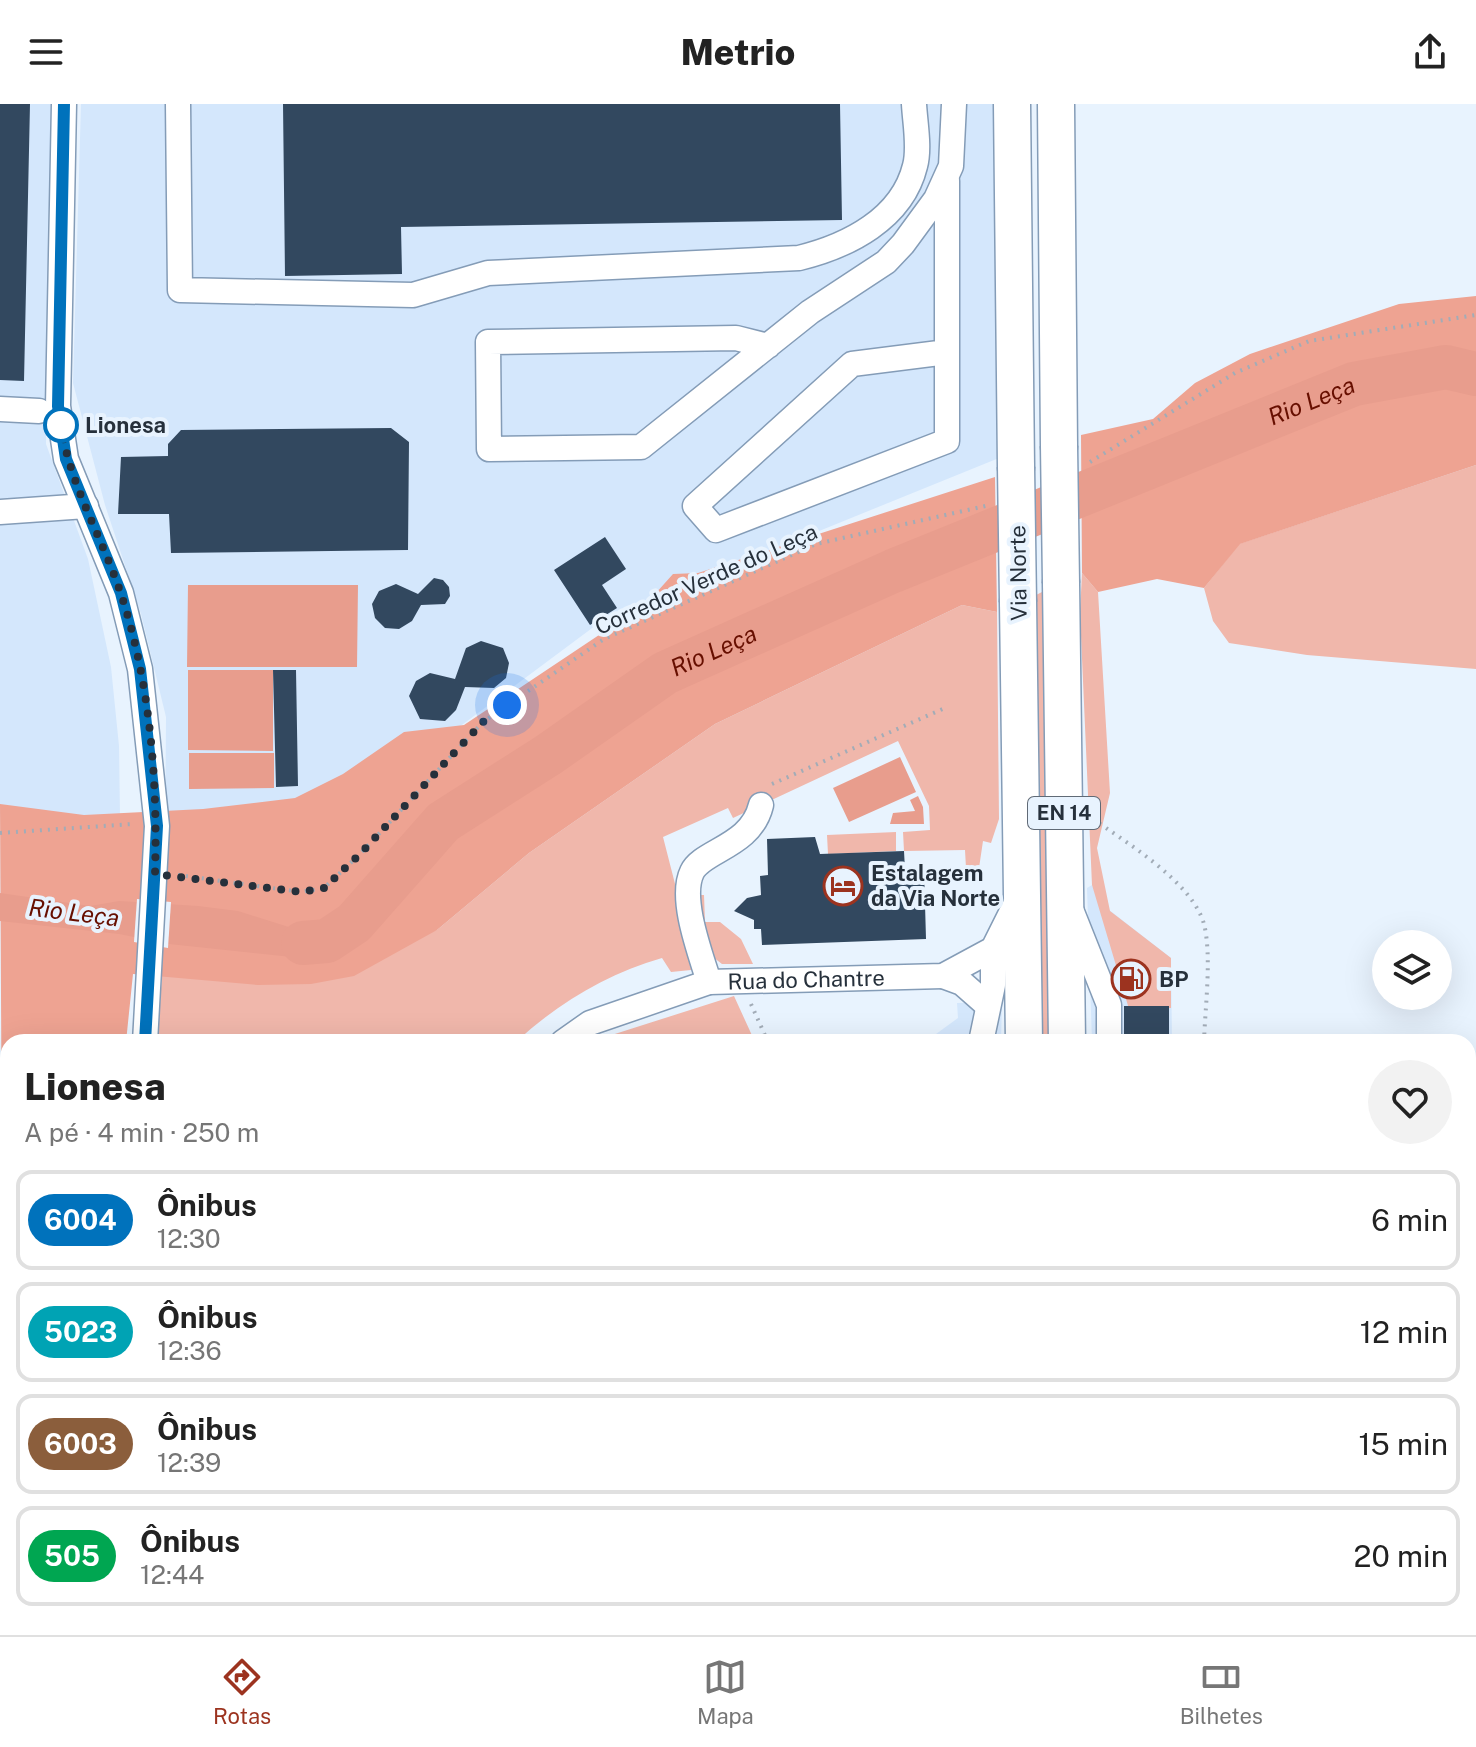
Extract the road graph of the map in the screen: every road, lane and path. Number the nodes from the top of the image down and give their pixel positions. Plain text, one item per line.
1 (64, 104) edge
2 (178, 104) edge
3 (914, 104) edge
4 (954, 104) edge
5 (1012, 104) edge
6 (1056, 104) edge
7 (947, 175) junction
8 (1476, 315) edge
9 (768, 346) junction
10 (947, 352) junction
11 (0, 409) edge
12 (39, 411) dead end
13 (1073, 455) junction
14 (993, 504) dead end
15 (86, 506) junction
16 (0, 512) edge
17 (945, 708) dead end
18 (1064, 798) junction
19 (761, 805) joint
20 (142, 824) dead end
21 (0, 833) edge
22 (155, 878) junction
23 (1022, 891) junction
24 (1065, 895) junction
25 (993, 949) junction
26 (943, 976) junction
27 (740, 980) junction
28 (709, 982) junction
29 (987, 1005) junction
30 (145, 1034) edge
31 (574, 1034) edge
32 (764, 1034) edge
33 (982, 1034) edge
34 (1024, 1034) edge
35 (1067, 1034) edge
36 (1109, 1034) edge
37 (1204, 1034) edge

1 - 15 street
2 - 3 street
4 - 7 street
5 - 23 highway, Via Norte / EN 14, bridge
6 - 13 highway, Via Norte / EN 14
7 - 9 street
7 - 10 street
8 - 13 path
9 - 9 street
10 - 10 street
11 - 12 street
13 - 18 highway, Via Norte / EN 14, bridge
14 - 22 path, Corredor Verde do Leça
15 - 16 street
15 - 22 street
17 - 19 path
18 - 24 highway, Via Norte / EN 14
18 - 37 path
19 - 28 street
20 - 21 path
22 - 30 street
23 - 25 street
23 - 34 highway, Via Norte / EN 14
24 - 35 highway, Via Norte / EN 14
24 - 36 street
25 - 26 street, Rua do Chantre
25 - 29 street
26 - 27 street, Rua do Chantre
26 - 29 street
27 - 28 street, Rua do Chantre
27 - 32 path
28 - 31 street, Rua do Chantre
29 - 33 street

